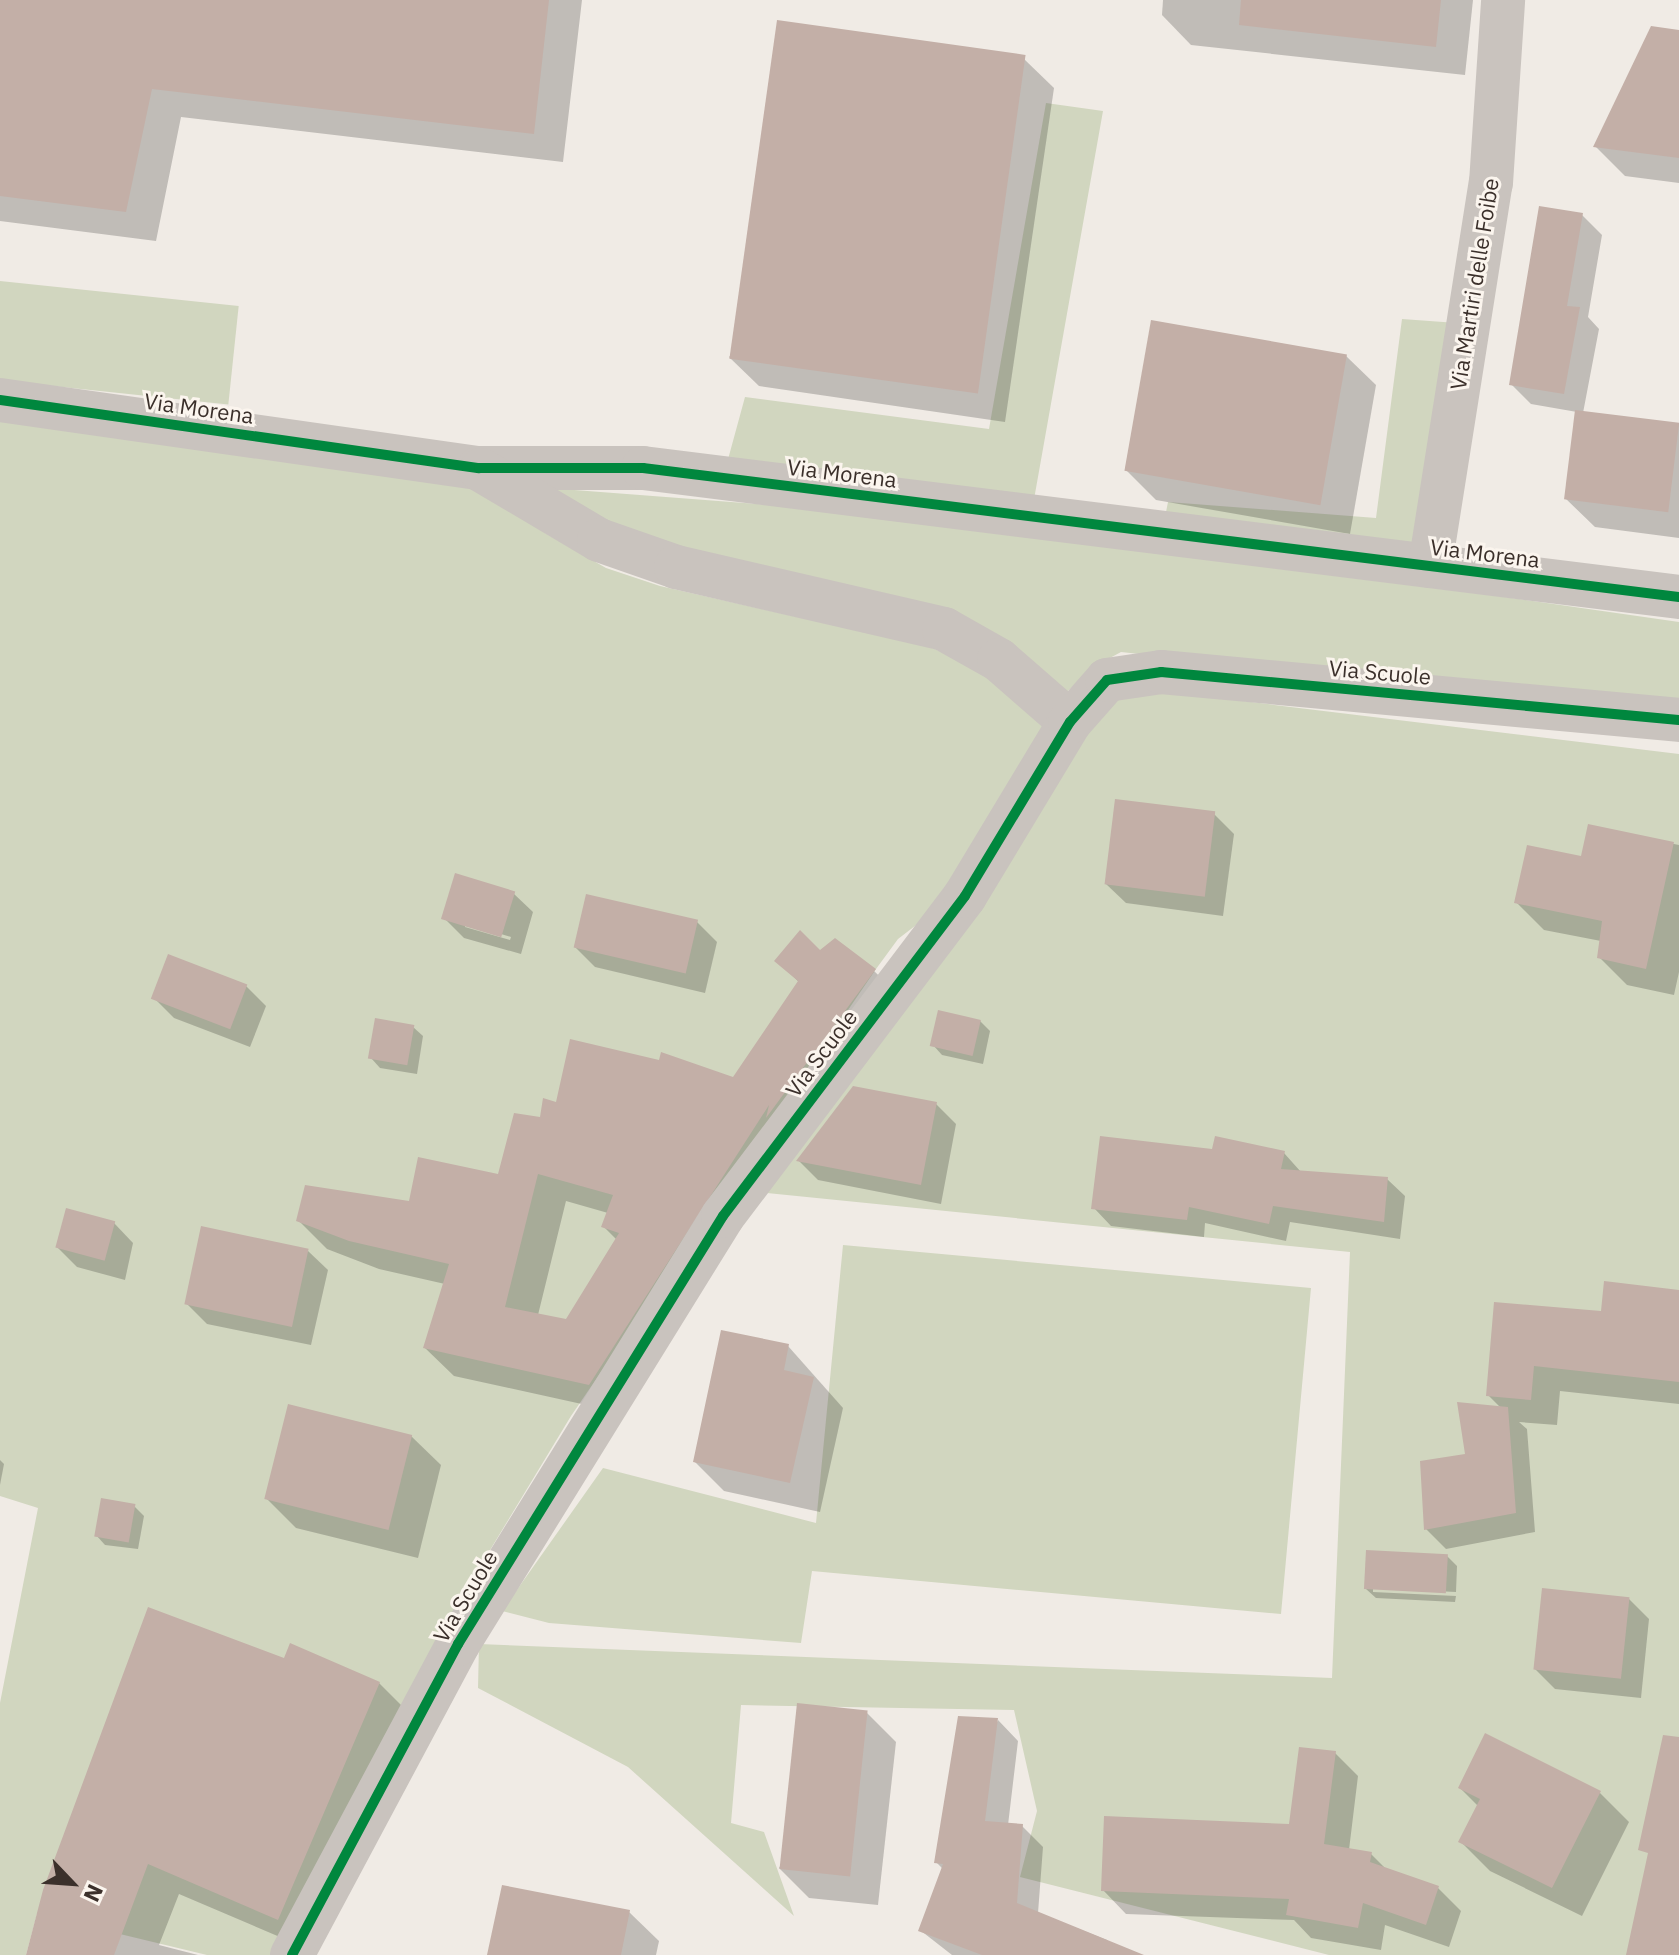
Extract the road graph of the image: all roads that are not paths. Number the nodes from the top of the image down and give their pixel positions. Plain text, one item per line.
1 (1503, 0) edge
2 (0, 400) edge
3 (479, 468) junction
4 (1430, 566) junction
5 (1679, 597) edge
6 (1679, 720) edge
7 (1070, 722) junction
8 (292, 1955) edge

1 - 4 street, Via Martiri delle Foibe
2 - 3 street, Via Morena
3 - 4 street, Via Morena
3 - 7 street
4 - 5 street, Via Morena
6 - 7 street, Via Scuole
7 - 8 street, Via Scuole

